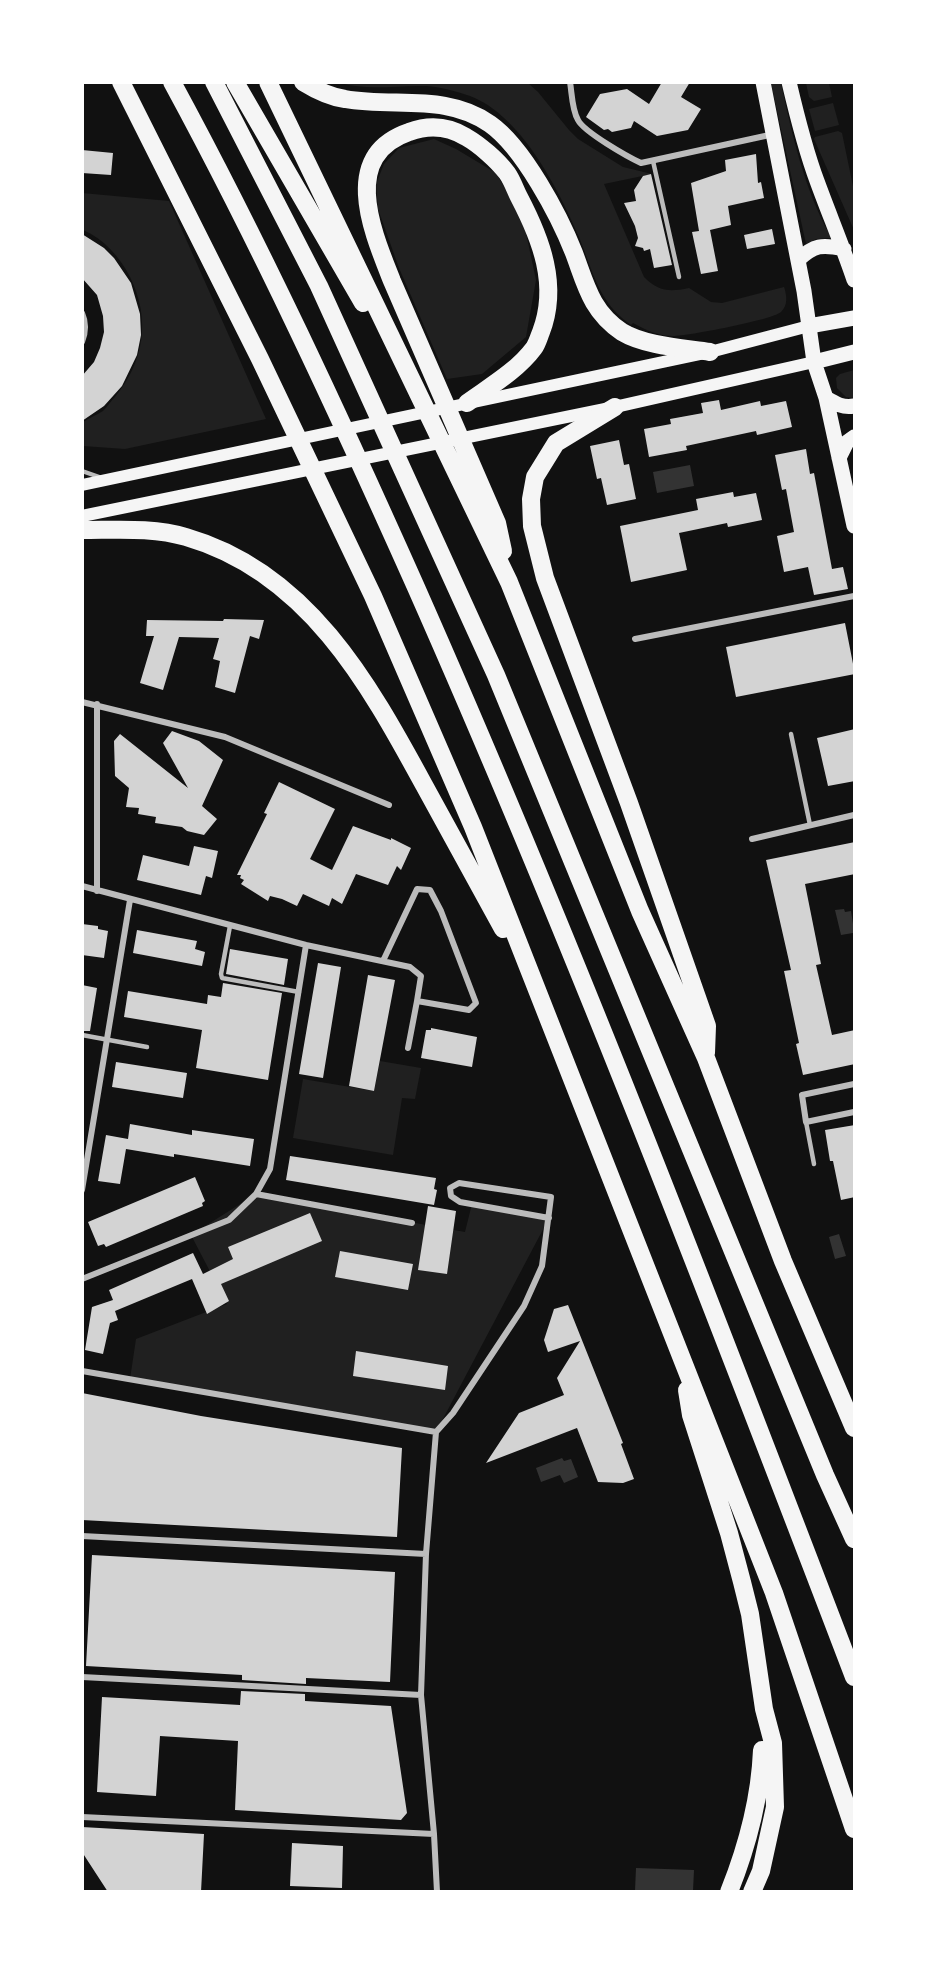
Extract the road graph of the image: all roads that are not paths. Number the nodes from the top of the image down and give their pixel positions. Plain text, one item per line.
1 (113, 82) edge
2 (121, 82) edge
3 (171, 82) edge
4 (214, 82) edge
5 (235, 82) edge
6 (268, 82) edge
7 (303, 82) edge
8 (570, 82) edge
9 (763, 82) edge
10 (789, 82) edge
11 (774, 134) junction
12 (155, 153) junction
13 (653, 161) junction
14 (844, 249) junction
15 (798, 260) junction
16 (679, 277) dead end
17 (855, 280) edge
18 (82, 313) edge
19 (855, 318) edge
20 (809, 326) junction
21 (82, 342) edge
22 (710, 352) junction
23 (855, 352) edge
24 (814, 362) junction
25 (826, 398) junction
26 (467, 403) junction
27 (855, 406) edge
28 (615, 407) junction
29 (437, 429) junction
30 (855, 437) edge
31 (839, 458) junction
32 (82, 471) edge
33 (107, 480) junction
34 (82, 485) edge
35 (82, 516) edge
36 (855, 526) edge
37 (82, 530) edge
38 (509, 582) junction
39 (855, 596) edge
40 (635, 639) dead end
41 (82, 702) edge
42 (98, 704) junction
43 (791, 734) dead end
44 (389, 805) dead end
45 (855, 815) edge
46 (810, 825) junction
47 (752, 839) dead end
48 (82, 886) edge
49 (97, 891) junction
50 (130, 900) junction
51 (230, 926) junction
52 (306, 945) junction
53 (383, 961) junction
54 (299, 992) junction
55 (417, 1001) junction
56 (542, 1002) junction
57 (82, 1035) edge
58 (108, 1040) junction
59 (147, 1047) dead end
60 (408, 1048) dead end
61 (706, 1058) junction
62 (855, 1084) edge
63 (855, 1112) edge
64 (806, 1122) junction
65 (813, 1164) dead end
66 (82, 1190) edge
67 (256, 1194) junction
68 (549, 1218) junction
69 (412, 1223) dead end
70 (82, 1279) edge
71 (681, 1356) junction
72 (82, 1371) edge
73 (855, 1428) edge
74 (436, 1432) junction
75 (82, 1536) edge
76 (855, 1539) edge
77 (426, 1554) junction
78 (82, 1677) edge
79 (855, 1677) edge
80 (421, 1695) junction
81 (764, 1709) junction
82 (82, 1817) edge
83 (855, 1829) edge
84 (434, 1834) junction
85 (437, 1892) edge
86 (729, 1892) edge
87 (752, 1892) edge

1 - 12 highway
2 - 12 highway
3 - 79 highway
4 - 76 highway
5 - 29 highway
6 - 29 highway
7 - 22 highway
8 - 13 street
9 - 11 main road
10 - 14 main road
11 - 13 street
11 - 15 main road
12 - 56 highway
13 - 16 lane
14 - 15 main road
14 - 17 main road
15 - 20 main road
18 - 21 street
19 - 20 main road
20 - 22 main road
20 - 24 main road
22 - 26 main road
23 - 24 main road
24 - 25 main road
24 - 28 main road
25 - 27 main road
25 - 31 main road
26 - 33 main road
26 - 38 highway
28 - 35 main road
28 - 61 highway
29 - 38 highway
30 - 31 main road
31 - 36 main road
32 - 33 lane
33 - 34 main road
37 - 56 highway
38 - 61 highway
39 - 40 street
41 - 42 street
42 - 44 street
42 - 49 street
43 - 46 lane
45 - 46 street
46 - 47 street
48 - 49 street
49 - 50 street
50 - 51 street
50 - 58 street
51 - 52 street
51 - 54 lane
52 - 53 street
52 - 54 street
53 - 55 street
53 - 55 street
54 - 67 street
55 - 60 street
56 - 71 highway
57 - 58 lane
58 - 59 lane
58 - 66 street
61 - 73 highway
62 - 64 street
63 - 64 street
64 - 65 lane
67 - 69 street
67 - 70 street
68 - 68 street
68 - 74 street
71 - 81 highway
71 - 83 highway
72 - 74 street
74 - 77 street
75 - 77 street
77 - 80 street
78 - 80 street
80 - 84 street
81 - 86 highway
81 - 87 highway
82 - 84 street
84 - 85 street

